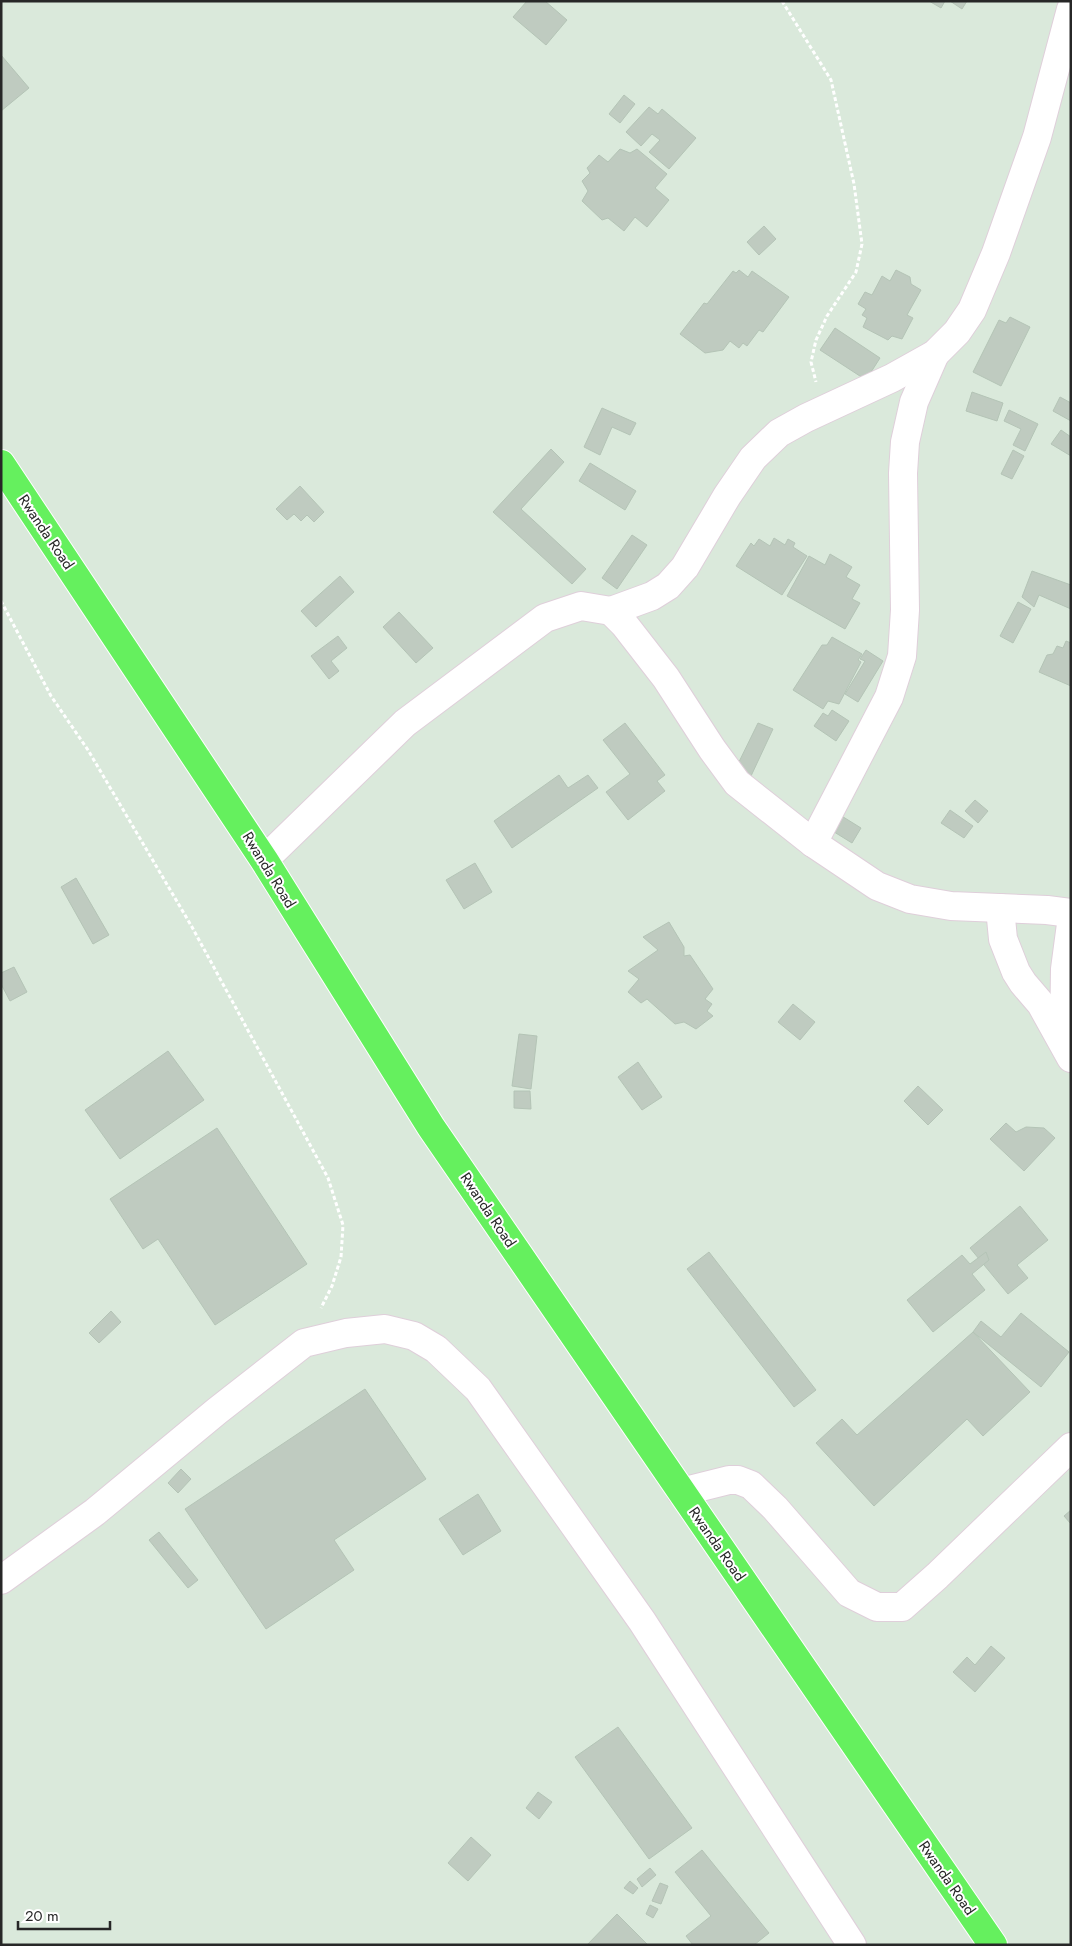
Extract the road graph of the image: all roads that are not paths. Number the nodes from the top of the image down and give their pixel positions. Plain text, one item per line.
1 (1071, 9) edge
2 (935, 354) junction
3 (1, 464) edge
4 (611, 611) junction
5 (813, 843) junction
6 (264, 860) junction
7 (1000, 908) junction
8 (1071, 913) edge
9 (1071, 924) edge
10 (1068, 1051) edge
11 (1071, 1447) edge
12 (681, 1492) junction
13 (1, 1580) edge
14 (852, 1945) edge
15 (993, 1945) edge

1 - 2 street
2 - 4 street
2 - 5 street
3 - 6 highway, Rwanda Road
4 - 5 street
4 - 6 street
5 - 7 street
6 - 12 highway, Rwanda Road
7 - 8 street
7 - 10 street
9 - 10 street
11 - 12 street
12 - 15 highway, Rwanda Road
13 - 14 street

